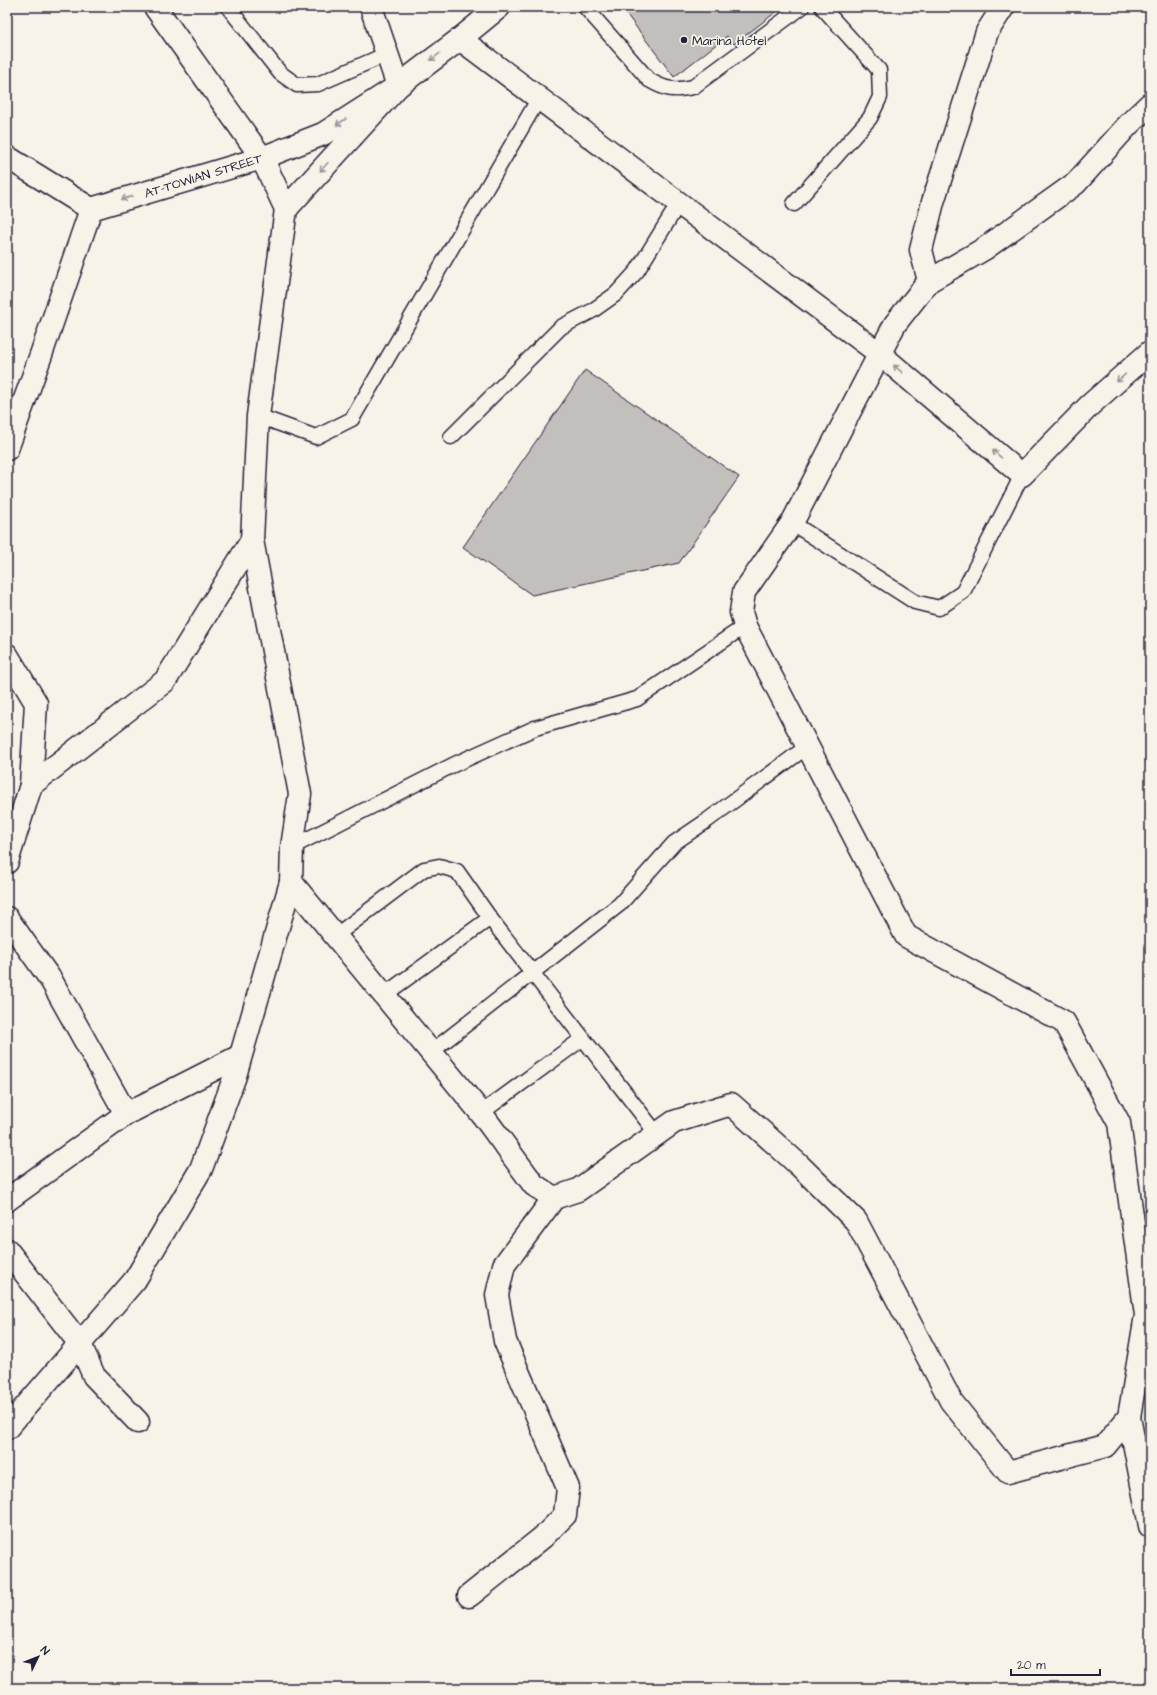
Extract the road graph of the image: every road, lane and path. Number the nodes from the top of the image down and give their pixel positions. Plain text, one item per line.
1 (228, 7) edge
2 (371, 7) edge
3 (499, 7) edge
4 (585, 7) edge
5 (802, 7) edge
6 (822, 7) edge
7 (1003, 7) edge
8 (160, 9) edge
9 (460, 39) junction
10 (387, 54) junction
11 (398, 86) junction
12 (539, 98) junction
13 (1150, 104) edge
14 (7, 157) edge
15 (262, 158) junction
16 (679, 203) junction
17 (794, 204) dead end
18 (91, 209) junction
19 (286, 209) junction
20 (929, 280) junction
21 (1150, 352) edge
22 (880, 354) junction
23 (258, 416) junction
24 (451, 436) dead end
25 (7, 449) edge
26 (1022, 475) junction
27 (792, 523) junction
28 (252, 540) junction
29 (745, 626) junction
30 (7, 655) edge
31 (808, 746) junction
32 (31, 785) junction
33 (292, 848) junction
34 (7, 862) edge
35 (291, 882) junction
36 (7, 918) edge
37 (490, 918) junction
38 (335, 936) junction
39 (532, 973) junction
40 (384, 995) junction
41 (582, 1039) junction
42 (431, 1052) junction
43 (240, 1056) junction
44 (481, 1113) junction
45 (126, 1114) junction
46 (657, 1134) junction
47 (554, 1198) junction
48 (7, 1200) edge
49 (7, 1250) edge
50 (80, 1344) junction
51 (1129, 1417) junction
52 (138, 1422) dead end
53 (7, 1428) edge
54 (1150, 1526) edge
55 (469, 1596) dead end

1 - 10 lane
2 - 10 street
3 - 9 street
4 - 5 lane
6 - 17 lane
7 - 20 street
8 - 15 street
9 -> 11 street
9 - 12 street
10 - 11 street
11 -> 15 street, AT-TOWIAN STREET
11 -> 19 street
12 - 16 street
12 - 23 lane
13 - 20 street
14 - 18 street
15 -> 18 street, AT-TOWIAN STREET
15 - 19 street
16 - 22 street
16 - 24 lane
18 - 25 street
19 - 23 street
20 - 22 street
21 -> 26 street
26 -> 22 street
22 - 27 street
23 - 28 street
26 - 27 lane
27 - 29 street
28 - 32 street
28 - 33 street
29 - 31 street
29 - 33 lane
30 - 32 street
31 - 39 lane
31 - 51 street
32 - 34 street
33 - 35 street
35 - 38 street
35 - 43 street
36 - 45 street
37 - 38 lane
37 - 39 lane
37 - 40 lane
38 - 40 street
39 - 41 lane
39 - 42 lane
40 - 42 street
41 - 44 lane
41 - 46 lane
42 - 44 street
43 - 45 street
43 - 50 street
44 - 47 street
45 - 48 street
46 - 47 street
46 - 51 street
47 - 55 street
49 - 50 street
50 - 52 street
50 - 53 street
51 - 54 street

